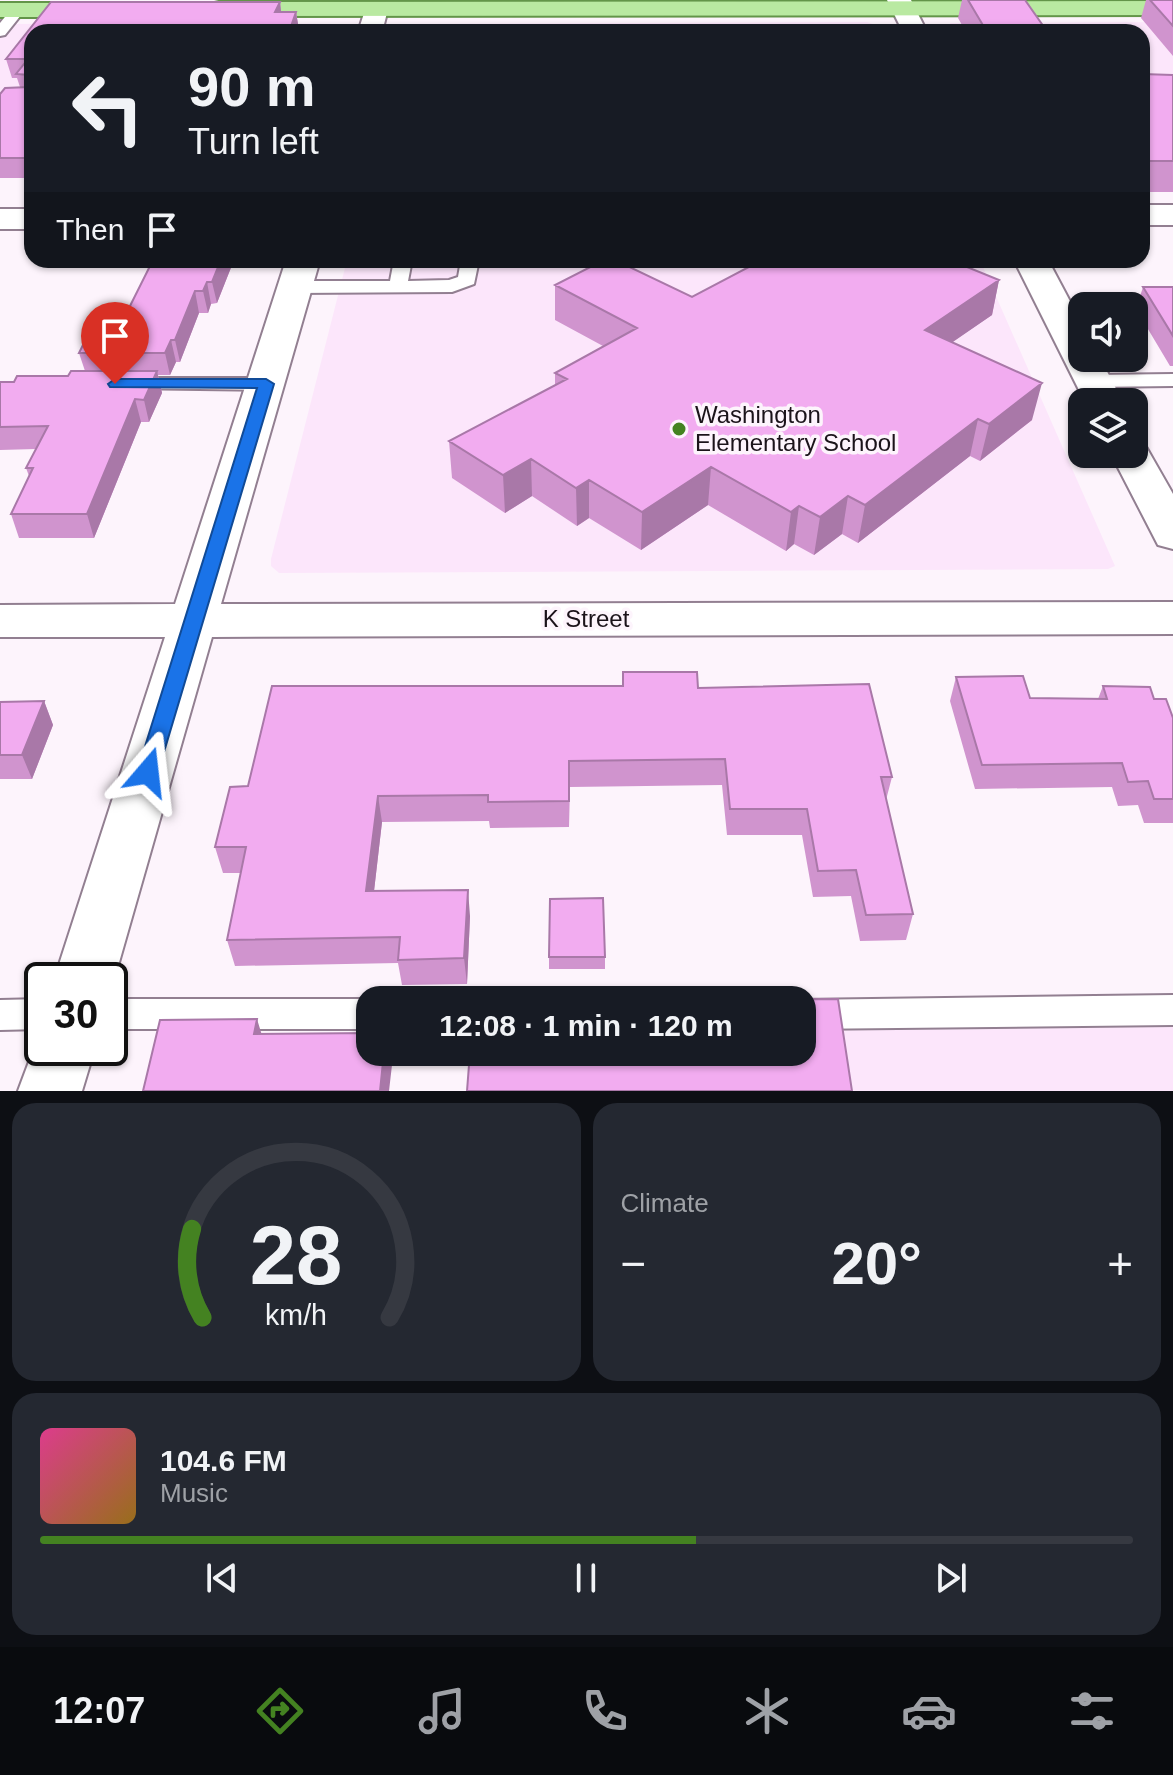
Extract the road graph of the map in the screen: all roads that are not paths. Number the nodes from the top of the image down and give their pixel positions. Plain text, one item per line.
1 (901, 4) edge
2 (1173, 8) edge
3 (191, 9) edge
4 (128, 10) edge
5 (6, 12) edge
6 (373, 21) edge
7 (911, 24) edge
8 (1150, 215) edge
9 (1173, 215) edge
10 (0, 219) edge
11 (24, 219) edge
12 (402, 268) edge
13 (469, 268) edge
14 (1035, 268) edge
15 (299, 274) edge
16 (398, 287) junction
17 (1173, 380) edge
18 (108, 384) edge
19 (266, 384) junction
20 (1096, 388) edge
21 (1118, 388) edge
22 (1138, 468) edge
23 (1173, 535) edge
24 (1173, 618) edge
25 (194, 620) junction
26 (0, 621) edge
27 (90, 962) edge
28 (1173, 1010) edge
29 (24, 1014) edge
30 (128, 1014) edge
31 (356, 1014) edge
32 (816, 1014) edge
33 (0, 1015) edge
34 (58, 1066) edge
35 (50, 1091) edge

1 - 2 main road
1 - 6 main road
1 - 7 street
3 - 6 main road
4 - 5 main road
8 - 9 street
10 - 11 street
12 - 16 lane
13 - 16 lane
14 - 20 street
15 - 16 lane
15 - 19 street
17 - 21 lane
18 - 19 lane
19 - 25 street
22 - 23 street
24 - 25 street, K Street
25 - 26 street, K Street
25 - 27 street
28 - 32 lane
29 - 33 lane
30 - 31 lane
34 - 35 street

